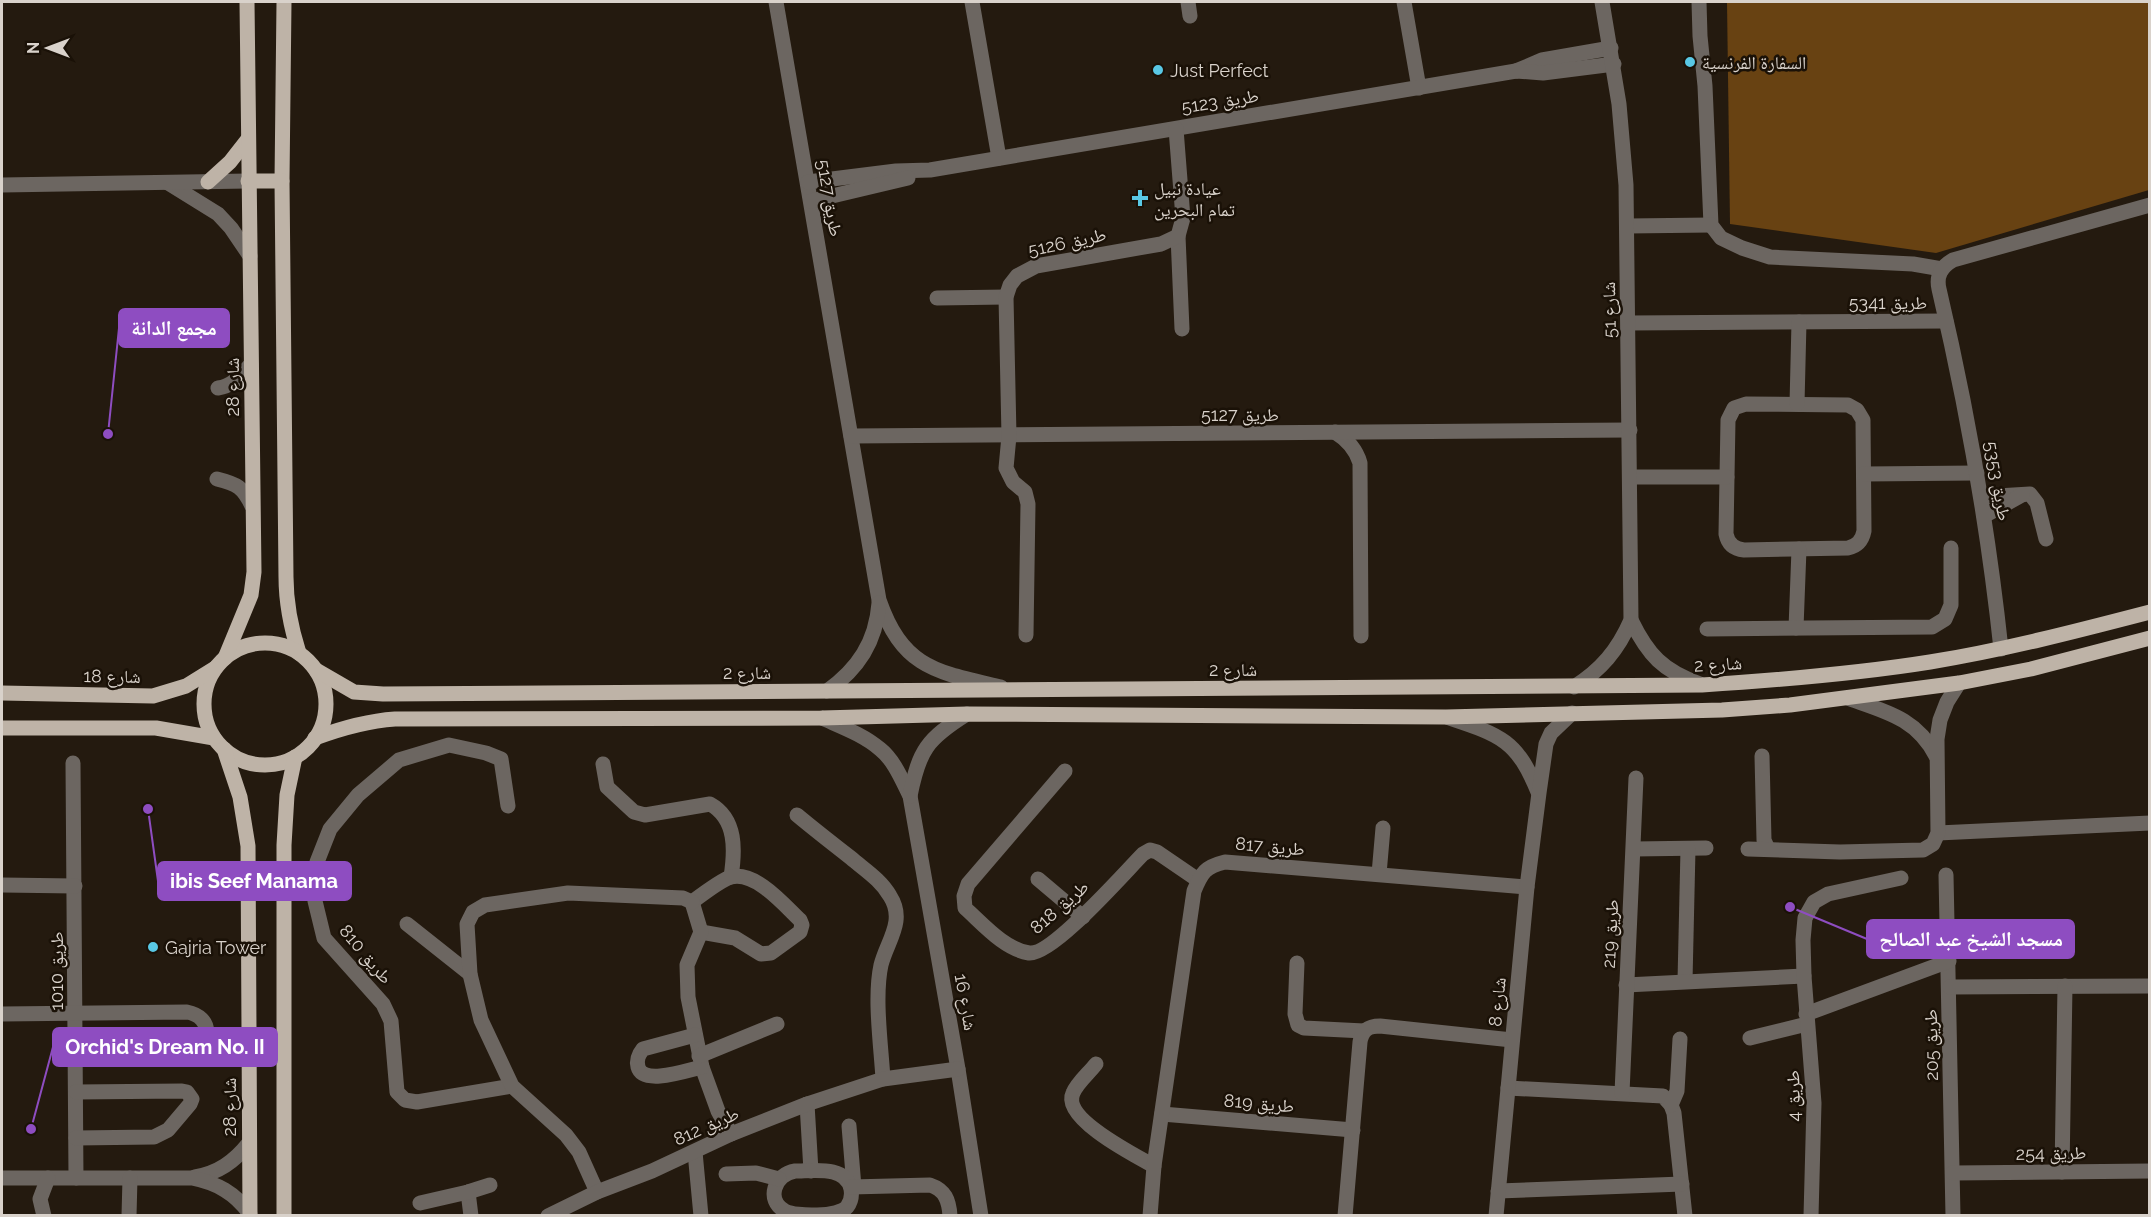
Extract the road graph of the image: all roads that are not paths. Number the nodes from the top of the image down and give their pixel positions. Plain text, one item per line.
1 (247, 2) edge
2 (284, 2) edge
3 (776, 2) edge
4 (972, 2) edge
5 (1404, 2) edge
6 (1602, 2) edge
7 (1699, 2) edge
8 (1611, 48) junction
9 (1614, 64) junction
10 (1516, 71) junction
11 (1419, 88) junction
12 (1176, 129) junction
13 (248, 139) junction
14 (999, 158) junction
15 (930, 170) junction
16 (248, 181) junction
17 (282, 181) junction
18 (208, 182) junction
19 (808, 182) junction
20 (168, 183) junction
21 (2, 185) edge
22 (811, 201) junction
23 (2150, 205) edge
24 (1711, 225) junction
25 (1628, 226) junction
26 (1178, 236) junction
27 (250, 256) junction
28 (1942, 269) junction
29 (1006, 297) junction
30 (937, 298) dead end
31 (1946, 321) junction
32 (1799, 322) junction
33 (1629, 323) junction
34 (1182, 329) dead end
35 (251, 364) junction
36 (218, 388) dead end
37 (1797, 404) junction
38 (1630, 430) junction
39 (1335, 432) junction
40 (851, 436) junction
41 (1009, 436) junction
42 (1977, 473) junction
43 (1864, 474) junction
44 (1630, 477) junction
45 (1727, 477) junction
46 (217, 479) dead end
47 (2024, 494) junction
48 (1981, 497) junction
49 (252, 506) junction
50 (1984, 516) junction
51 (2046, 539) dead end
52 (1951, 548) dead end
53 (1799, 549) junction
54 (879, 600) junction
55 (2150, 612) edge
56 (1631, 621) junction
57 (1796, 628) junction
58 (1707, 629) dead end
59 (1026, 635) dead end
60 (1361, 636) dead end
61 (2150, 638) edge
62 (2001, 649) junction
63 (299, 653) junction
64 (220, 663) junction
65 (316, 670) junction
66 (1959, 683) junction
67 (1702, 685) junction
68 (1574, 687) junction
69 (1011, 689) junction
70 (827, 691) junction
71 (2, 693) edge
72 (1850, 699) junction
73 (1572, 713) junction
74 (967, 714) junction
75 (1446, 717) junction
76 (822, 718) junction
77 (2, 728) edge
78 (315, 738) junction
79 (219, 743) junction
80 (1762, 756) dead end
81 (295, 757) junction
82 (1937, 759) junction
83 (73, 763) dead end
84 (603, 764) dead end
85 (1065, 771) dead end
86 (1636, 778) dead end
87 (1539, 793) junction
88 (910, 796) junction
89 (508, 806) dead end
90 (797, 815) dead end
91 (2150, 823) edge
92 (1383, 828) dead end
93 (1935, 838) junction
94 (1706, 848) dead end
95 (1634, 849) junction
96 (1688, 849) junction
97 (1748, 849) dead end
98 (1768, 849) junction
99 (1379, 874) junction
100 (1946, 875) dead end
101 (731, 877) junction
102 (1901, 878) dead end
103 (1038, 879) dead end
104 (1198, 880) junction
105 (2, 885) edge
106 (75, 886) junction
107 (1527, 887) junction
108 (692, 902) junction
109 (1083, 917) junction
110 (407, 924) dead end
111 (701, 932) junction
112 (1949, 961) junction
113 (1297, 963) dead end
114 (470, 974) junction
115 (1803, 976) junction
116 (1685, 981) junction
117 (1626, 985) junction
118 (2065, 986) junction
119 (2150, 986) edge
120 (1950, 987) junction
121 (75, 1013) junction
122 (2, 1014) edge
123 (1807, 1019) junction
124 (777, 1024) dead end
125 (1364, 1031) junction
126 (695, 1035) junction
127 (1750, 1038) dead end
128 (1680, 1039) dead end
129 (1512, 1040) junction
130 (76, 1051) junction
131 (700, 1061) junction
132 (1096, 1064) dead end
133 (958, 1069) junction
134 (883, 1079) junction
135 (512, 1086) junction
136 (1508, 1088) junction
137 (76, 1092) junction
138 (1622, 1093) junction
139 (1667, 1100) junction
140 (807, 1104) junction
141 (1162, 1114) junction
142 (849, 1126) dead end
143 (1353, 1130) junction
144 (731, 1134) junction
145 (76, 1138) junction
146 (249, 1143) junction
147 (695, 1152) junction
148 (1154, 1167) junction
149 (811, 1171) junction
150 (2150, 1171) edge
151 (2062, 1172) junction
152 (1953, 1173) junction
153 (726, 1174) dead end
154 (2, 1178) edge
155 (48, 1178) junction
156 (76, 1178) junction
157 (130, 1178) junction
158 (192, 1178) junction
159 (779, 1179) junction
160 (1682, 1184) junction
161 (490, 1185) dead end
162 (853, 1187) junction
163 (1498, 1191) junction
164 (468, 1192) junction
165 (597, 1192) junction
166 (420, 1203) dead end
167 (286, 1212) edge
168 (131, 1213) edge
169 (44, 1215) edge
170 (250, 1215) edge
171 (471, 1215) edge
172 (548, 1215) edge
173 (701, 1215) edge
174 (950, 1215) edge
175 (981, 1215) edge
176 (1150, 1215) edge
177 (1345, 1215) edge
178 (1496, 1215) edge
179 (1685, 1215) edge
180 (1810, 1215) edge
181 (1953, 1215) edge

1 - 13 main road, شارع 28
2 - 17 main road
3 - 19 street, طريق 5127
4 - 14 street
5 - 11 street
6 - 8 street, شارع 51
7 - 24 street
8 - 9 street, شارع 51
8 - 10 street, طريق 5123
9 - 10 street, طريق 5123
9 - 25 street, شارع 51
10 - 11 street, طريق 5123
11 - 12 street, طريق 5123
12 - 14 street, طريق 5123
12 - 26 street
13 - 16 main road, شارع 28
13 - 18 main road
14 - 15 street, طريق 5123
15 - 19 street, طريق 5123
15 - 22 street, طريق 5123
16 - 17 main road
16 - 18 street
16 - 27 main road, شارع 28
17 - 63 main road
18 - 20 street
19 - 22 street, طريق 5127
20 - 21 street
20 - 27 street
22 - 40 street, طريق 5127
23 - 28 street, طريق 5341
24 - 25 street
24 - 28 street
25 - 33 street, شارع 51
26 - 29 street, طريق 5126
26 - 34 street
27 - 35 main road, شارع 28
28 - 31 street, طريق 5341
29 - 30 street
29 - 41 street
31 - 32 street, طريق 5341
31 - 42 street, طريق 5353
32 - 33 street, طريق 5341
32 - 37 street
33 - 38 street, شارع 51
35 - 36 street
35 - 49 main road, شارع 28
37 - 43 street
37 - 45 street
38 - 39 street, طريق 5127
38 - 44 street, شارع 51
39 - 41 street, طريق 5127
39 - 60 street
40 - 41 street, طريق 5127
40 - 54 street, طريق 5127
41 - 59 street
42 - 43 street
42 - 48 street, طريق 5353
43 - 53 street
44 - 45 street
44 - 56 street, شارع 51
45 - 53 street
46 - 49 street
47 - 48 street
47 - 50 street
47 - 51 street
48 - 50 street, طريق 5353
49 - 64 main road, شارع 28
50 - 62 street, طريق 5353
52 - 57 street
53 - 57 street
54 - 69 street, طريق 5127
54 - 70 street, طريق 5127
55 - 62 main road, شارع 2
56 - 67 street, شارع 51
56 - 68 street, شارع 51
57 - 58 street
61 - 66 main road
62 - 67 main road, شارع 2
63 - 64 main road
63 - 65 main road
64 - 71 main road, شارع 18
64 - 79 main road
65 - 70 main road, شارع 2
65 - 78 main road
66 - 72 main road
66 - 82 street
67 - 68 main road, شارع 2
68 - 69 main road, شارع 2
69 - 70 main road, شارع 2
72 - 73 main road
72 - 82 street
73 - 75 main road
73 - 87 street, شارع 8
74 - 75 main road
74 - 76 main road
74 - 88 street, شارع 16
75 - 87 street
76 - 78 main road
76 - 88 street, شارع 16
77 - 79 main road
78 - 81 main road
79 - 81 main road
79 - 146 main road, شارع 28
80 - 98 street
81 - 167 main road
82 - 93 street
83 - 106 street, طريق 1010
84 - 101 street
85 - 109 street, طريق 818
86 - 95 street, طريق 219
87 - 107 street, شارع 8
88 - 133 street, شارع 16
89 - 135 street, طريق 810
90 - 134 street
91 - 93 street
92 - 99 street
93 - 98 street
94 - 96 street
95 - 96 street
95 - 117 street, طريق 219
96 - 116 street
97 - 98 street
99 - 104 street, طريق 817
99 - 107 street, طريق 817
100 - 112 street, طريق 205
101 - 108 street
101 - 111 street
102 - 115 street, طريق 4
103 - 109 street
104 - 109 street, طريق 818
104 - 141 street
105 - 106 street
106 - 121 street, طريق 1010
107 - 129 street, شارع 8
108 - 111 street
108 - 114 street
110 - 114 street
111 - 126 street
112 - 120 street, طريق 205
112 - 123 street
113 - 125 street
114 - 135 street
115 - 116 street
115 - 123 street, طريق 4
116 - 117 street
117 - 138 street, طريق 219
118 - 119 street
118 - 120 street
118 - 151 street
120 - 152 street, طريق 205
121 - 122 street
121 - 130 street, طريق 1010
121 - 130 street
123 - 127 street
123 - 180 street, طريق 4
124 - 131 street
125 - 129 street
125 - 143 street
126 - 131 street
126 - 131 street
128 - 139 street
129 - 136 street, شارع 8
130 - 137 street, طريق 1010
131 - 144 street
132 - 148 street
133 - 134 street, طريق 812
133 - 175 street, شارع 16
134 - 140 street, طريق 812
135 - 165 street
136 - 138 street
136 - 163 street, شارع 8
137 - 145 street, طريق 1010
137 - 145 street
138 - 139 street
139 - 160 street
140 - 144 street, طريق 812
140 - 149 street
141 - 143 street, طريق 819
141 - 148 street
142 - 162 street
143 - 177 street
144 - 147 street, طريق 812
145 - 156 street, طريق 1010
146 - 158 street
146 - 170 main road, شارع 28
147 - 165 street, طريق 812
147 - 173 street
148 - 176 street
149 - 159 street
149 - 162 street
150 - 151 street, طريق 254
151 - 152 street, طريق 254
152 - 181 street, طريق 205
153 - 159 street
154 - 155 street
155 - 156 street
155 - 169 street
156 - 157 street
157 - 158 street
157 - 168 street
158 - 170 street
159 - 162 street
160 - 163 street
160 - 179 street
161 - 164 street
162 - 174 street
163 - 178 street, شارع 8
164 - 166 street
164 - 171 street
165 - 172 street, طريق 812

